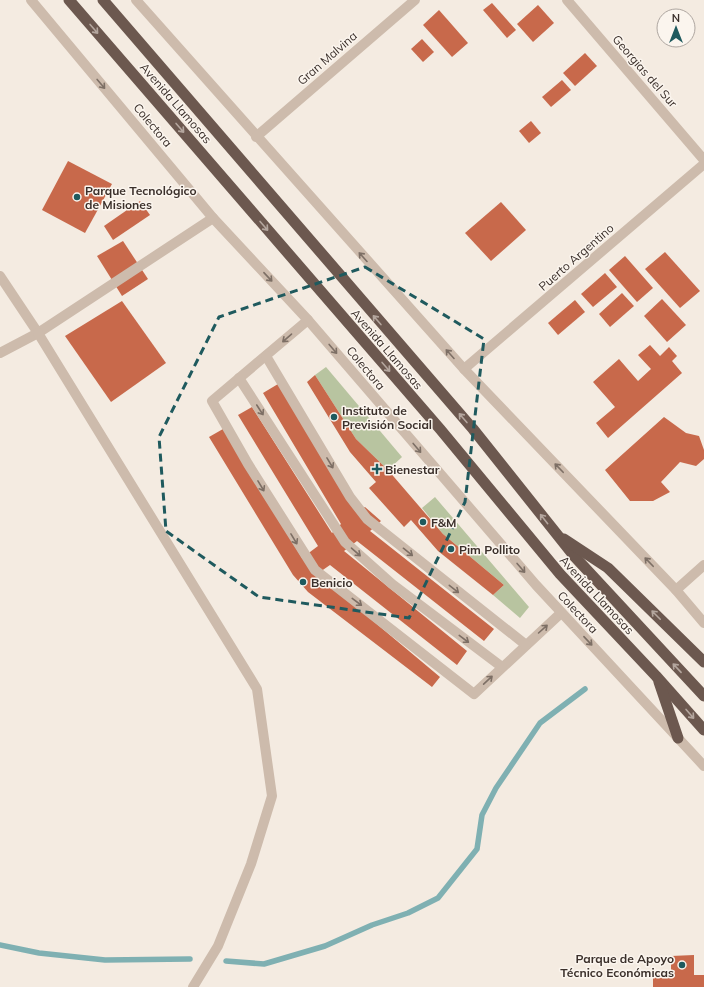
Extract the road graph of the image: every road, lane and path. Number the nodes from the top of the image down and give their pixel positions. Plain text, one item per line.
1 (31, 0) edge
2 (69, 0) edge
3 (103, 0) edge
4 (136, 0) edge
5 (415, 0) edge
6 (567, 0) edge
7 (256, 137) junction
8 (704, 160) edge
9 (704, 164) edge
10 (213, 218) junction
11 (0, 276) edge
12 (308, 320) junction
13 (38, 333) junction
14 (0, 354) edge
15 (266, 356) junction
16 (464, 369) junction
17 (239, 378) junction
18 (556, 533) junction
19 (704, 566) edge
20 (676, 590) junction
21 (561, 613) junction
22 (704, 623) edge
23 (526, 645) junction
24 (704, 662) edge
25 (502, 667) junction
26 (656, 676) junction
27 (704, 696) edge
28 (704, 730) edge
29 (678, 738) junction
30 (704, 766) edge
31 (193, 987) edge

1 -> 10 street, Colectora
2 -> 26 highway, Avenida Llamosas
18 -> 3 highway, Avenida Llamosas
4 - 7 street
5 - 7 street, Gran Malvina
6 - 8 street, Georgias del Sur
16 -> 7 street
9 - 16 street, Puerto Argentino
10 -> 12 street, Colectora
10 - 13 street
11 - 13 street
12 -> 15 street
12 -> 21 street, Colectora
13 - 14 street
13 - 31 street
15 - 17 street
15 -> 23 street
20 -> 16 street
17 -> 25 street
17 -> 25 street
24 -> 18 highway
27 -> 18 highway, Avenida Llamosas
19 - 20 street
20 - 22 street
23 -> 21 street
21 -> 29 street, Colectora
23 - 25 street
26 -> 28 highway, Avenida Llamosas
26 - 29 highway
29 - 30 street, Colectora

